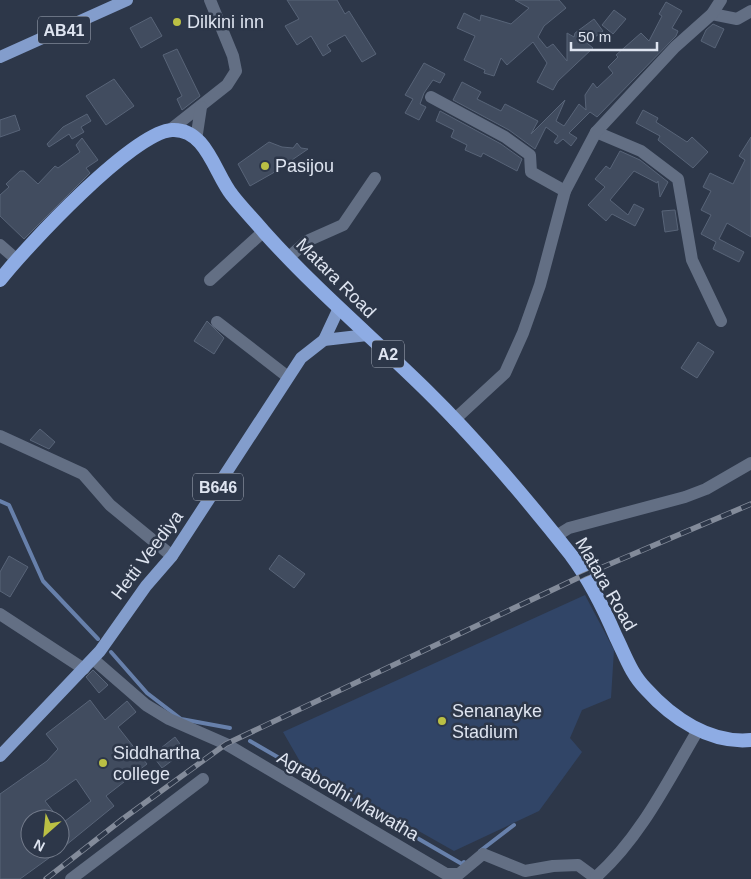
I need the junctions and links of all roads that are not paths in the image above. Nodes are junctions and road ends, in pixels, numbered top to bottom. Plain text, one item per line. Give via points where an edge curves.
1 (127, 0) edge
2 (210, 0) edge
3 (721, 0) edge
4 (751, 11) edge
5 (712, 14) junction
6 (0, 57) edge
7 (431, 97) dead end
8 (201, 108) junction
9 (170, 130) junction
10 (596, 132) junction
11 (196, 140) junction
12 (375, 178) dead end
13 (565, 191) junction
14 (264, 231) junction
15 (0, 245) edge
16 (288, 258) junction
17 (16, 259) junction
18 (0, 280) edge
19 (210, 280) dead end
20 (338, 310) junction
21 (721, 321) dead end
22 (217, 322) dead end
23 (367, 335) junction
24 (324, 340) junction
25 (288, 377) junction
26 (454, 420) junction
27 (0, 436) edge
28 (751, 463) edge
29 (556, 536) junction
30 (172, 556) junction
31 (0, 614) edge
32 (96, 655) junction
33 (84, 669) junction
34 (698, 730) junction
35 (751, 740) edge
36 (0, 756) edge
37 (203, 779) dead end
38 (596, 878) edge
39 (71, 879) edge

1 - 6 main road, AB41
2 - 8 street via 236,71 228,86
3 - 5 street
4 - 5 street via 737,19
5 - 10 street via 675,47
7 - 13 street via 505,137 530,155 531,172
8 - 9 street
8 - 11 street
9 - 11 highway, Matara Road / A2 via 189,133
9 - 17 highway via 148,139 114,163
10 - 13 street
10 - 21 street via 641,151 678,179 692,260
11 - 14 highway, Matara Road / A2 via 212,158 231,194
12 - 16 street via 343,225 307,242
13 - 26 street via 540,285 524,333 505,373
14 - 16 highway, Matara Road / A2
14 - 19 street
15 - 17 street
16 - 20 highway, Matara Road / A2
17 - 18 highway
20 - 23 highway, Matara Road / A2
20 - 24 main road, Hetti Veediya / B646
22 - 25 street
23 - 24 main road
23 - 26 highway, Matara Road / A2
24 - 25 main road, Hetti Veediya / B646 via 308,352
25 - 30 main road, Hetti Veediya / B646
26 - 29 highway, Matara Road / A2
27 - 30 street via 82,474 110,505
28 - 29 street via 706,489 685,497 568,528
29 - 34 highway, Matara Road / A2 via 584,575 635,676 662,705
30 - 32 main road, Hetti Veediya / B646
31 - 33 street
32 - 33 main road, Hetti Veediya / B646
32 - 38 street, Agrabodhi Mawatha via 146,705 169,719 226,744 446,874 459,874 483,854 525,871 578,866
33 - 36 main road, Hetti Veediya / B646
34 - 35 highway, Matara Road / A2 via 729,740
34 - 38 street via 646,818 617,858
37 - 39 street

